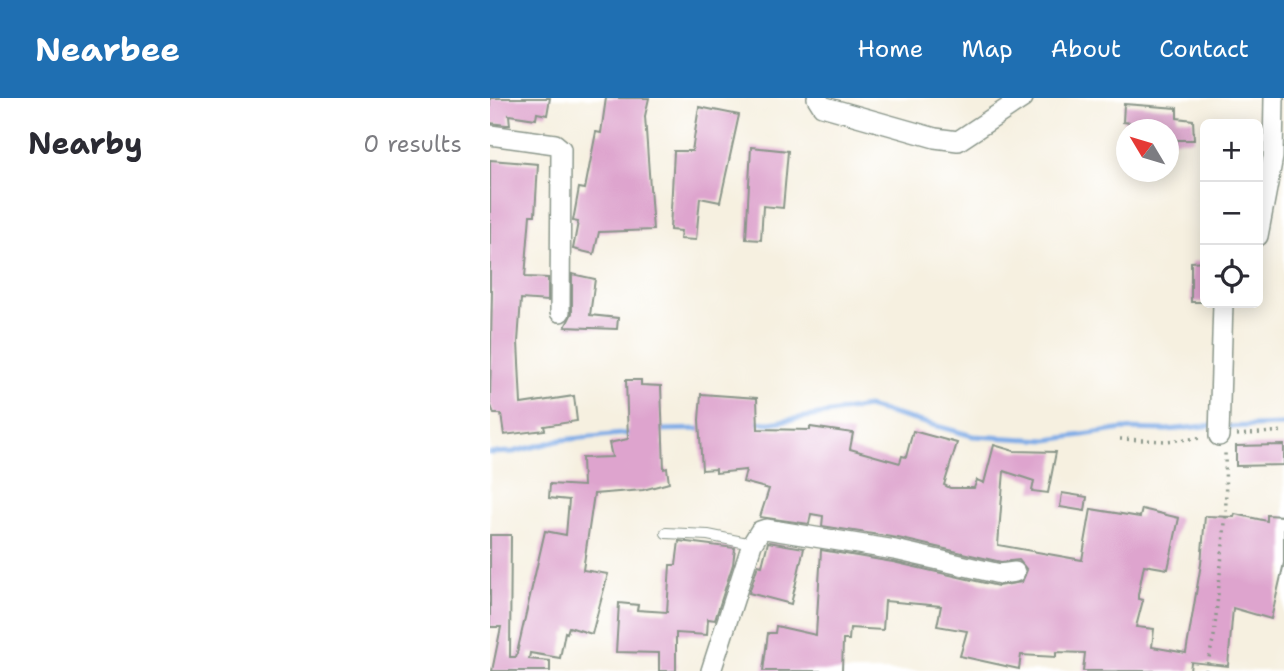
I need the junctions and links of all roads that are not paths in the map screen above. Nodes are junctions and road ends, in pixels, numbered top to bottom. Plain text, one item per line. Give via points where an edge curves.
1 (817, 98) edge
2 (1023, 98) edge
3 (1274, 98) edge
4 (490, 135) edge
5 (1263, 210) edge
6 (1223, 308) edge
7 (560, 312) dead end
8 (1222, 441) road end
9 (666, 533) dead end
10 (752, 544) junction
11 (1015, 572) dead end
12 (711, 671) edge

1 - 2 street via 822,106 958,141
3 - 5 street via 1273,157
4 - 7 street via 555,144 561,149
6 - 8 street
9 - 10 lane
10 - 11 street via 760,531 773,528 1000,573
10 - 12 street

